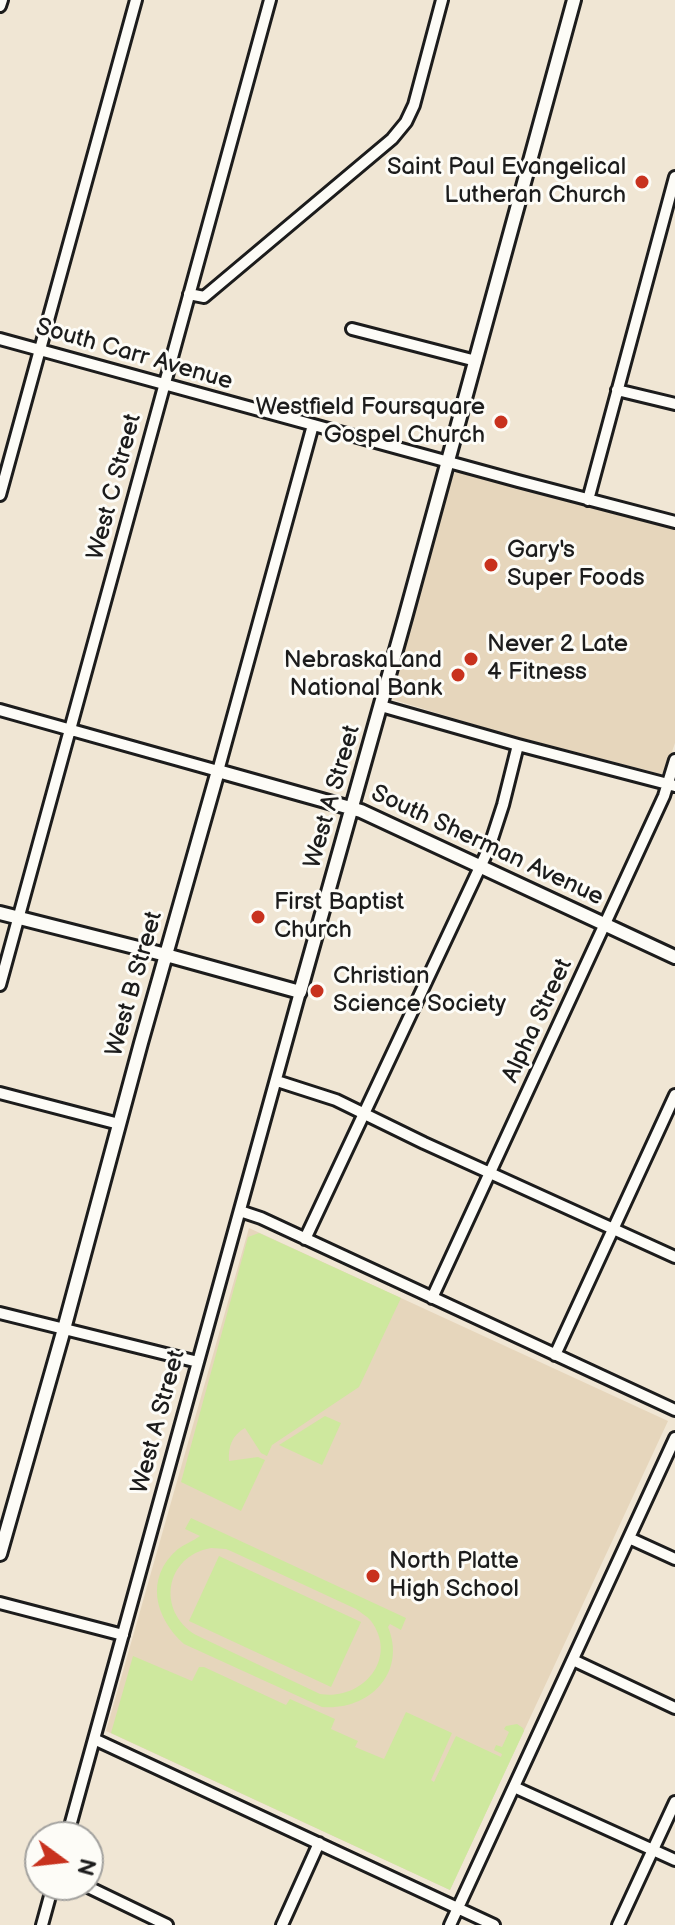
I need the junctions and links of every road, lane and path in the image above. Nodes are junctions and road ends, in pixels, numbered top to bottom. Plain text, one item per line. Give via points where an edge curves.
1 (136, 0) edge
2 (270, 0) edge
3 (442, 0) edge
4 (574, 0) edge
5 (675, 177) edge
6 (189, 294) junction
7 (352, 329) dead end
8 (0, 339) edge
9 (40, 350) junction
10 (476, 361) junction
11 (164, 385) junction
12 (617, 390) junction
13 (675, 404) edge
14 (313, 425) junction
15 (448, 462) junction
16 (0, 495) edge
17 (588, 500) junction
18 (675, 522) edge
19 (381, 706) junction
20 (0, 710) edge
21 (69, 730) junction
22 (518, 745) junction
23 (675, 760) edge
24 (218, 771) junction
25 (671, 785) edge
26 (353, 808) junction
27 (480, 866) junction
28 (0, 913) edge
29 (18, 918) junction
30 (605, 925) junction
31 (166, 955) junction
32 (675, 957) edge
33 (0, 985) edge
34 (300, 992) junction
35 (277, 1081) junction
36 (0, 1093) edge
37 (675, 1095) edge
38 (364, 1114) junction
39 (119, 1124) junction
40 (490, 1173) junction
41 (240, 1211) junction
42 (613, 1229) junction
43 (305, 1239) junction
44 (675, 1257) edge
45 (432, 1298) junction
46 (0, 1313) edge
47 (64, 1329) junction
48 (555, 1355) junction
49 (198, 1362) junction
50 (675, 1410) edge
51 (675, 1438) edge
52 (629, 1538) junction
53 (0, 1554) edge
54 (675, 1559) edge
55 (0, 1603) edge
56 (123, 1635) junction
57 (573, 1660) junction
58 (675, 1708) edge
59 (94, 1739) junction
60 (514, 1787) junction
61 (675, 1802) edge
62 (71, 1821) edge
63 (319, 1843) junction
64 (653, 1850) junction
65 (675, 1860) edge
66 (104, 1895) edge
67 (49, 1901) edge
68 (458, 1908) junction
69 (42, 1925) edge
70 (167, 1925) edge
71 (282, 1925) edge
72 (450, 1925) edge
73 (494, 1925) edge
74 (618, 1925) edge

1 - 9 street
2 - 6 street, West C Street
3 - 6 street via 414,105 392,139 204,297
4 - 10 street, West A Street
5 - 12 street
6 - 11 street, West C Street
7 - 10 street
8 - 9 street, South Carr Avenue
9 - 11 street, South Carr Avenue
9 - 16 street
10 - 15 street, West A Street
11 - 14 street, South Carr Avenue
11 - 21 street, West C Street
12 - 13 street
12 - 17 street
14 - 15 street, South Carr Avenue
14 - 24 street, West B Street
15 - 17 street, South Carr Avenue
15 - 19 street, West A Street
17 - 18 street, South Carr Avenue
19 - 22 street
19 - 26 street, West A Street
20 - 21 street, South Sherman Avenue
21 - 24 street, South Sherman Avenue
21 - 29 street, West C Street
22 - 25 street
22 - 27 street
23 - 25 street, Alpha Street
24 - 26 street, South Sherman Avenue
24 - 31 street, West B Street
25 - 30 street, Alpha Street
26 - 27 street, South Sherman Avenue
26 - 34 street, West A Street
27 - 30 street, South Sherman Avenue
27 - 38 street
28 - 29 street
29 - 31 street
29 - 33 street, West C Street
30 - 32 street, South Sherman Avenue
30 - 40 street, Alpha Street
31 - 34 street
31 - 39 street, West B Street
34 - 35 street, West A Street
35 - 38 street
35 - 41 street, West A Street
36 - 39 street
37 - 42 street
38 - 40 street
38 - 43 street
39 - 47 street, West B Street
40 - 42 street
40 - 45 street, Alpha Street
41 - 43 street
41 - 49 street, West A Street
42 - 44 street
42 - 48 street
43 - 45 street
45 - 48 street
46 - 47 street
47 - 49 street
47 - 53 street, West B Street
48 - 50 street
49 - 56 street, West A Street
51 - 52 street
52 - 54 street
52 - 57 street
55 - 56 street
56 - 59 street, West A Street
57 - 58 street
57 - 60 street
59 - 62 street, West A Street
59 - 63 street
60 - 64 street
60 - 68 street
61 - 64 street
63 - 68 street
63 - 71 street
64 - 65 street
64 - 74 street
66 - 70 street
67 - 69 street
68 - 72 street
68 - 73 street

